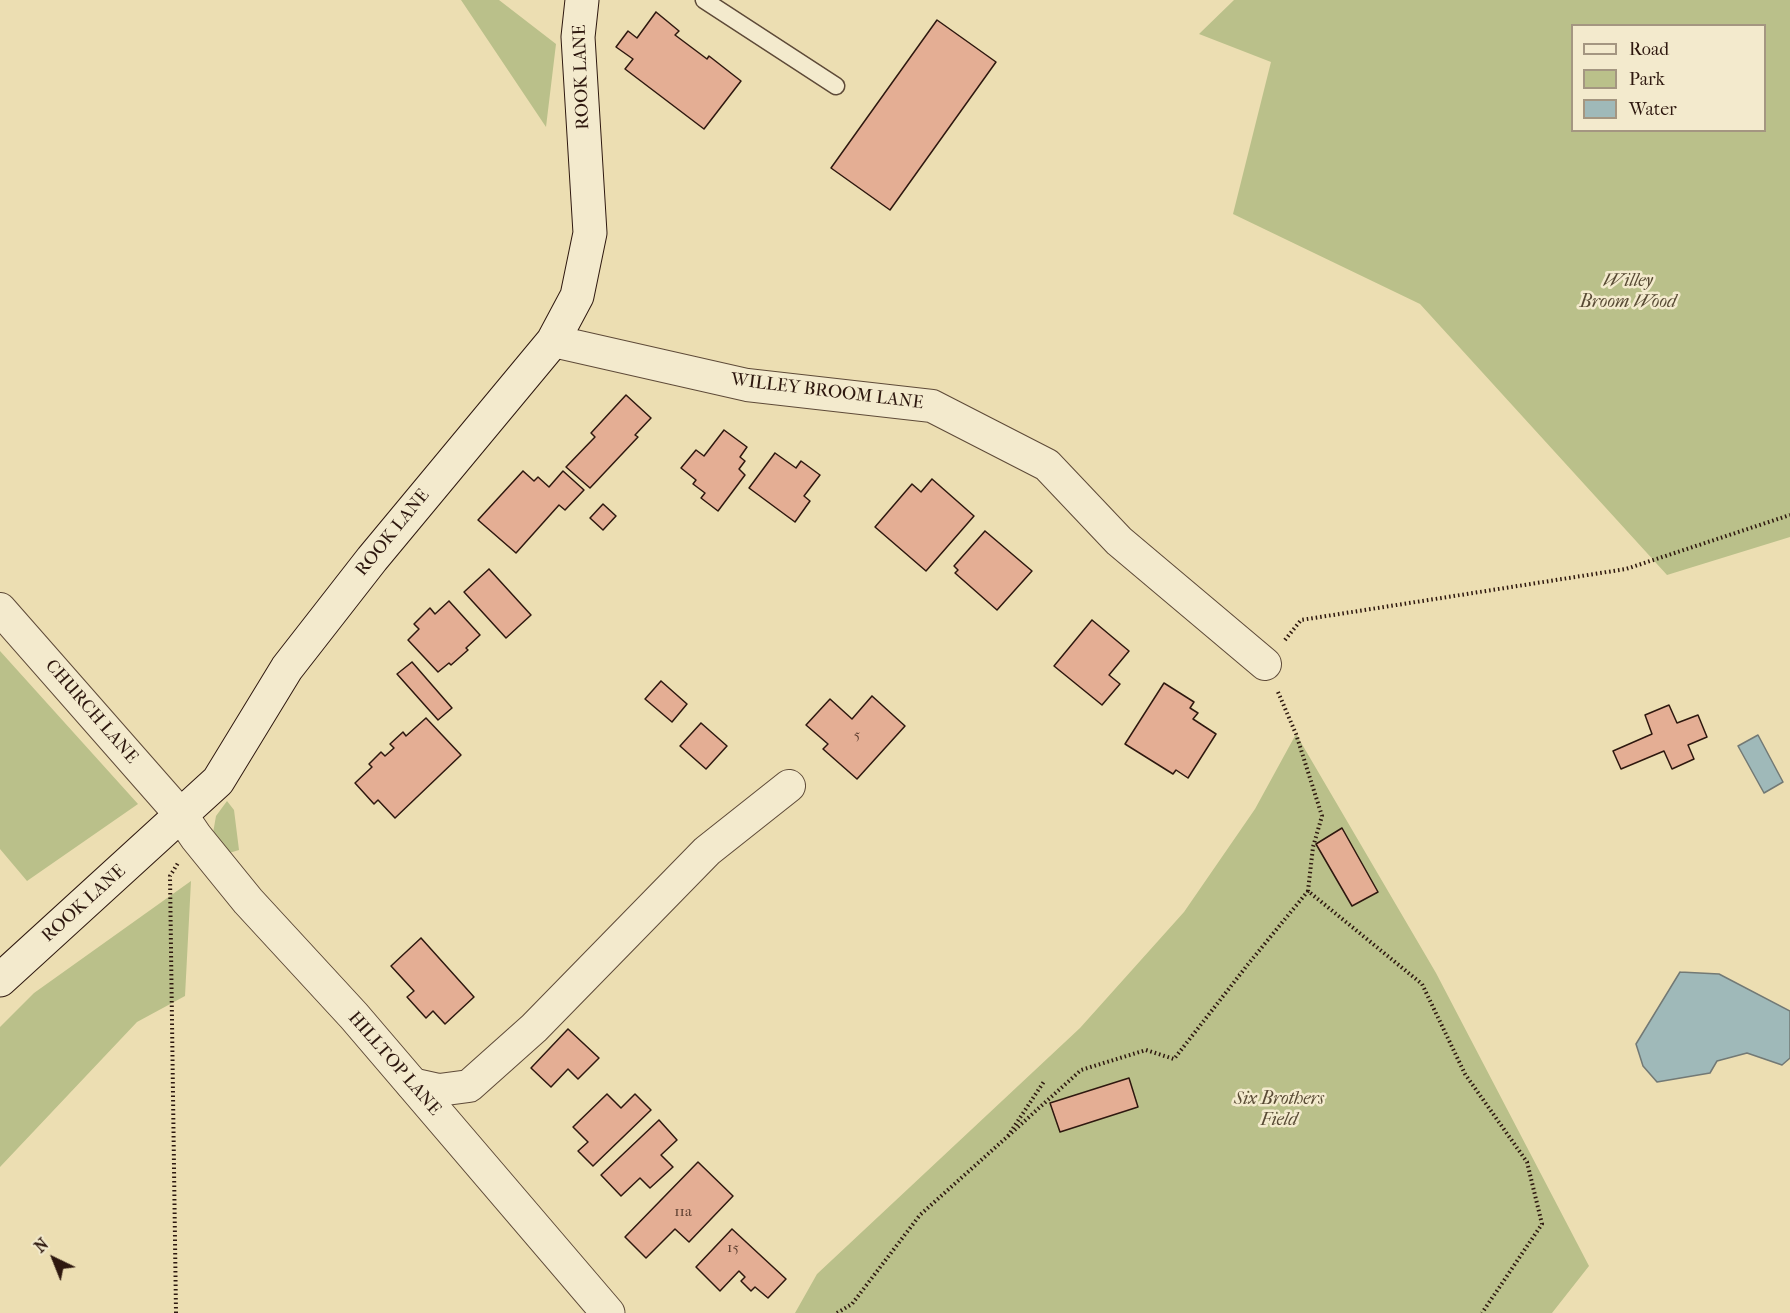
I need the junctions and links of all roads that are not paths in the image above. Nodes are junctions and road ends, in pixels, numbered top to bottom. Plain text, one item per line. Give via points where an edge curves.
1 (582, 0) edge
2 (704, 0) edge
3 (836, 86) dead end
4 (554, 341) junction
5 (0, 609) edge
6 (1265, 664) road end
7 (789, 786) dead end
8 (189, 826) junction
9 (0, 980) edge
10 (412, 1084) junction
11 (608, 1313) edge

1 - 4 main road, ROOK LANE via 578,37 590,233 577,296
2 - 3 lane
4 - 6 street, WILLEY BROOM LANE via 747,385 932,406 1047,465 1119,542
4 - 8 main road, ROOK LANE via 286,668
5 - 8 street, CHURCH LANE
7 - 10 street via 707,851 534,1028 469,1086 439,1090
8 - 9 main road, ROOK LANE
8 - 10 main road, HILLTOP LANE via 248,901
10 - 11 main road, HILLTOP LANE

